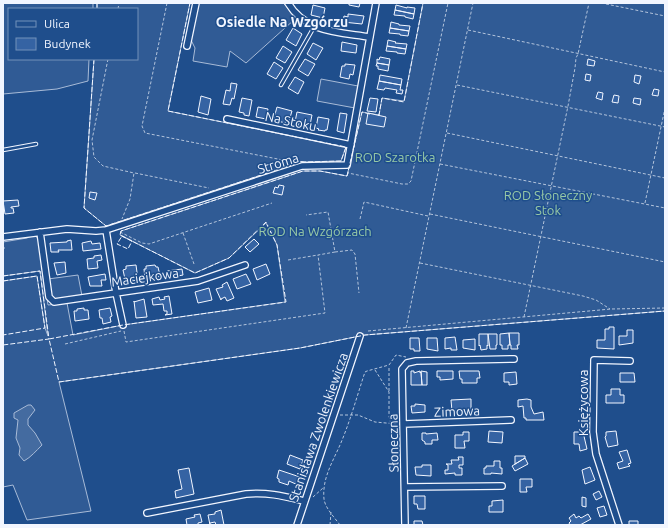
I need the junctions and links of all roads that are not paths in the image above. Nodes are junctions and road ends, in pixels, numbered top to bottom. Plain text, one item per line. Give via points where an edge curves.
1 (196, 3) edge
2 (288, 3) edge
3 (376, 3) edge
4 (314, 27) junction
5 (370, 37) junction
6 (187, 46) dead end
7 (281, 85) dead end
8 (227, 119) dead end
9 (36, 144) dead end
10 (351, 145) junction
11 (3, 150) edge
12 (106, 230) junction
13 (40, 232) junction
14 (3, 237) edge
15 (245, 265) dead end
16 (116, 293) junction
17 (123, 325) dead end
18 (360, 336) dead end
19 (514, 358) dead end
20 (630, 361) dead end
21 (511, 420) dead end
22 (404, 424) junction
23 (405, 486) junction
24 (502, 486) dead end
25 (304, 501) junction
26 (147, 513) dead end
27 (297, 525) edge
28 (405, 525) edge
29 (619, 525) edge

1 - 6 street
2 - 4 street via 292,11
3 - 5 street
4 - 5 street
4 - 7 lane
5 - 10 street
8 - 10 street, Na Stoku
9 - 11 lane
10 - 12 street, Stroma via 347,166 302,166
12 - 13 street, Stroma via 67,229
12 - 16 street
13 - 14 street, Stroma
13 - 16 street, Maciejkowa via 49,297 52,301
15 - 16 street, Maciejkowa via 198,281
16 - 17 street
18 - 25 street, Stanisława Zwolenkiewicza
19 - 22 street, Słoneczna via 409,362 402,369
20 - 29 street, Księżycowa via 594,360 593,432 596,454
21 - 22 street, Zimowa
22 - 23 street, Słoneczna
23 - 24 street
23 - 28 street, Słoneczna
25 - 26 street via 273,494 246,494
25 - 27 street, Stanisława Zwolenkiewicza

